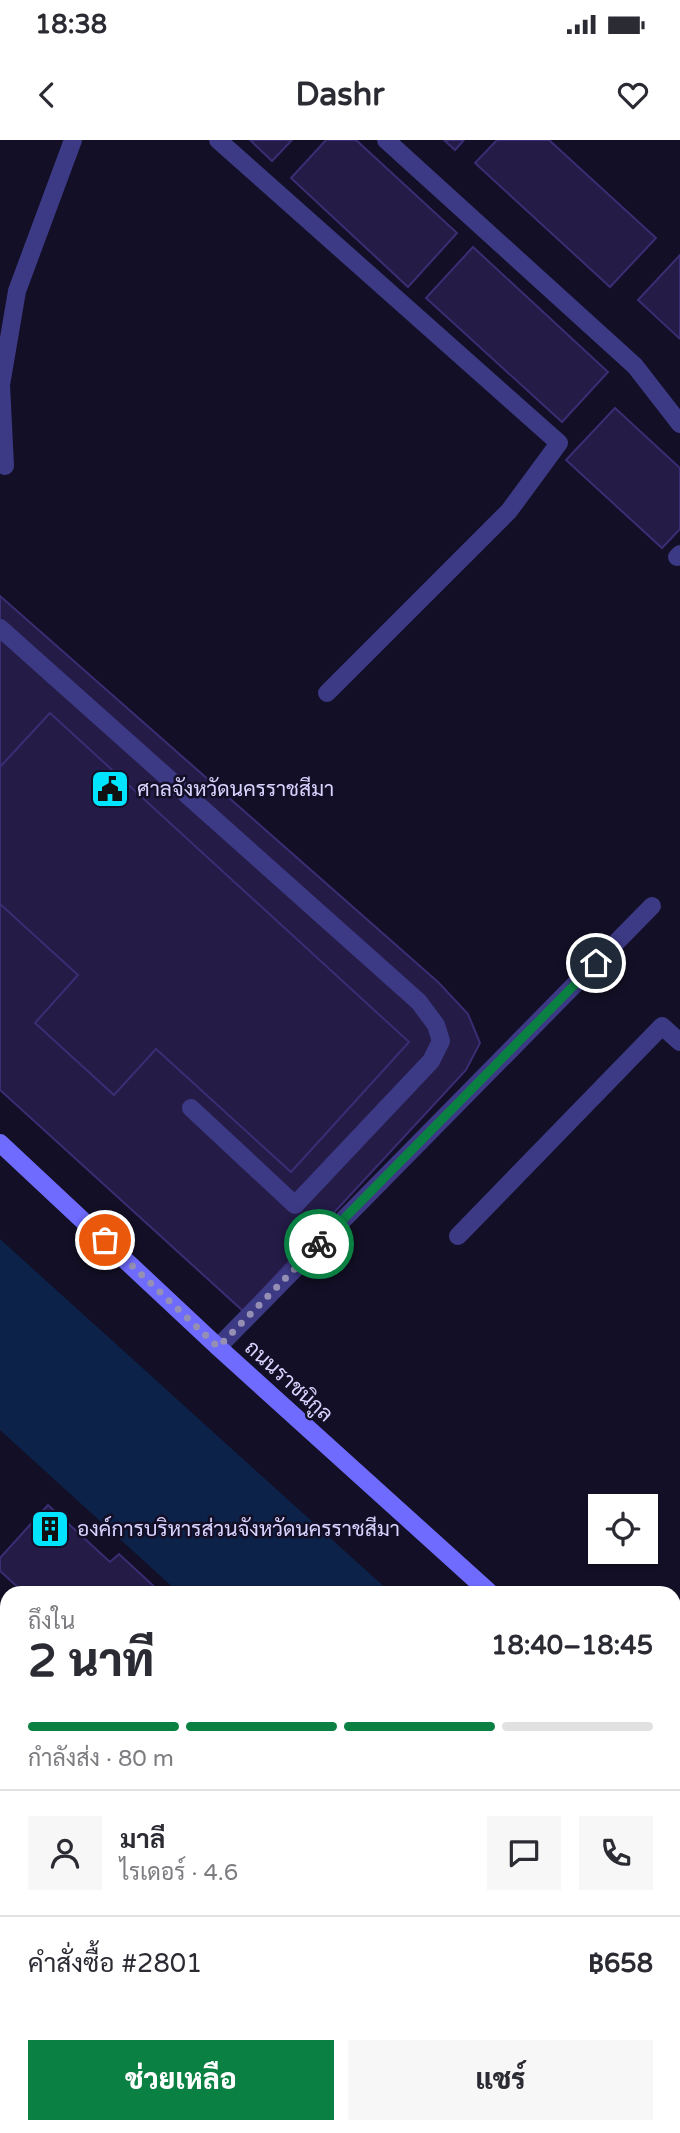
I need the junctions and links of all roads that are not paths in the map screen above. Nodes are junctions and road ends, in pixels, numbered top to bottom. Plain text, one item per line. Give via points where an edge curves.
1 (73, 140) edge
2 (218, 140) edge
3 (386, 140) edge
4 (680, 424) edge
5 (5, 466) dead end
6 (0, 628) edge
7 (327, 693) dead end
8 (652, 906) dead end
9 (680, 1042) edge
10 (191, 1108) dead end
11 (0, 1143) edge
12 (458, 1236) dead end
13 (218, 1347) junction
14 (482, 1586) edge

1 - 5 street via 17,291 1,385
2 - 7 street via 559,443 509,510
3 - 4 street via 635,366
6 - 10 street via 419,1002 436,1025 441,1041 431,1061 295,1205
8 - 13 street
9 - 12 street via 662,1026
11 - 13 main road, ถนนราชนิกูล
13 - 14 main road, ถนนราชนิกูล

